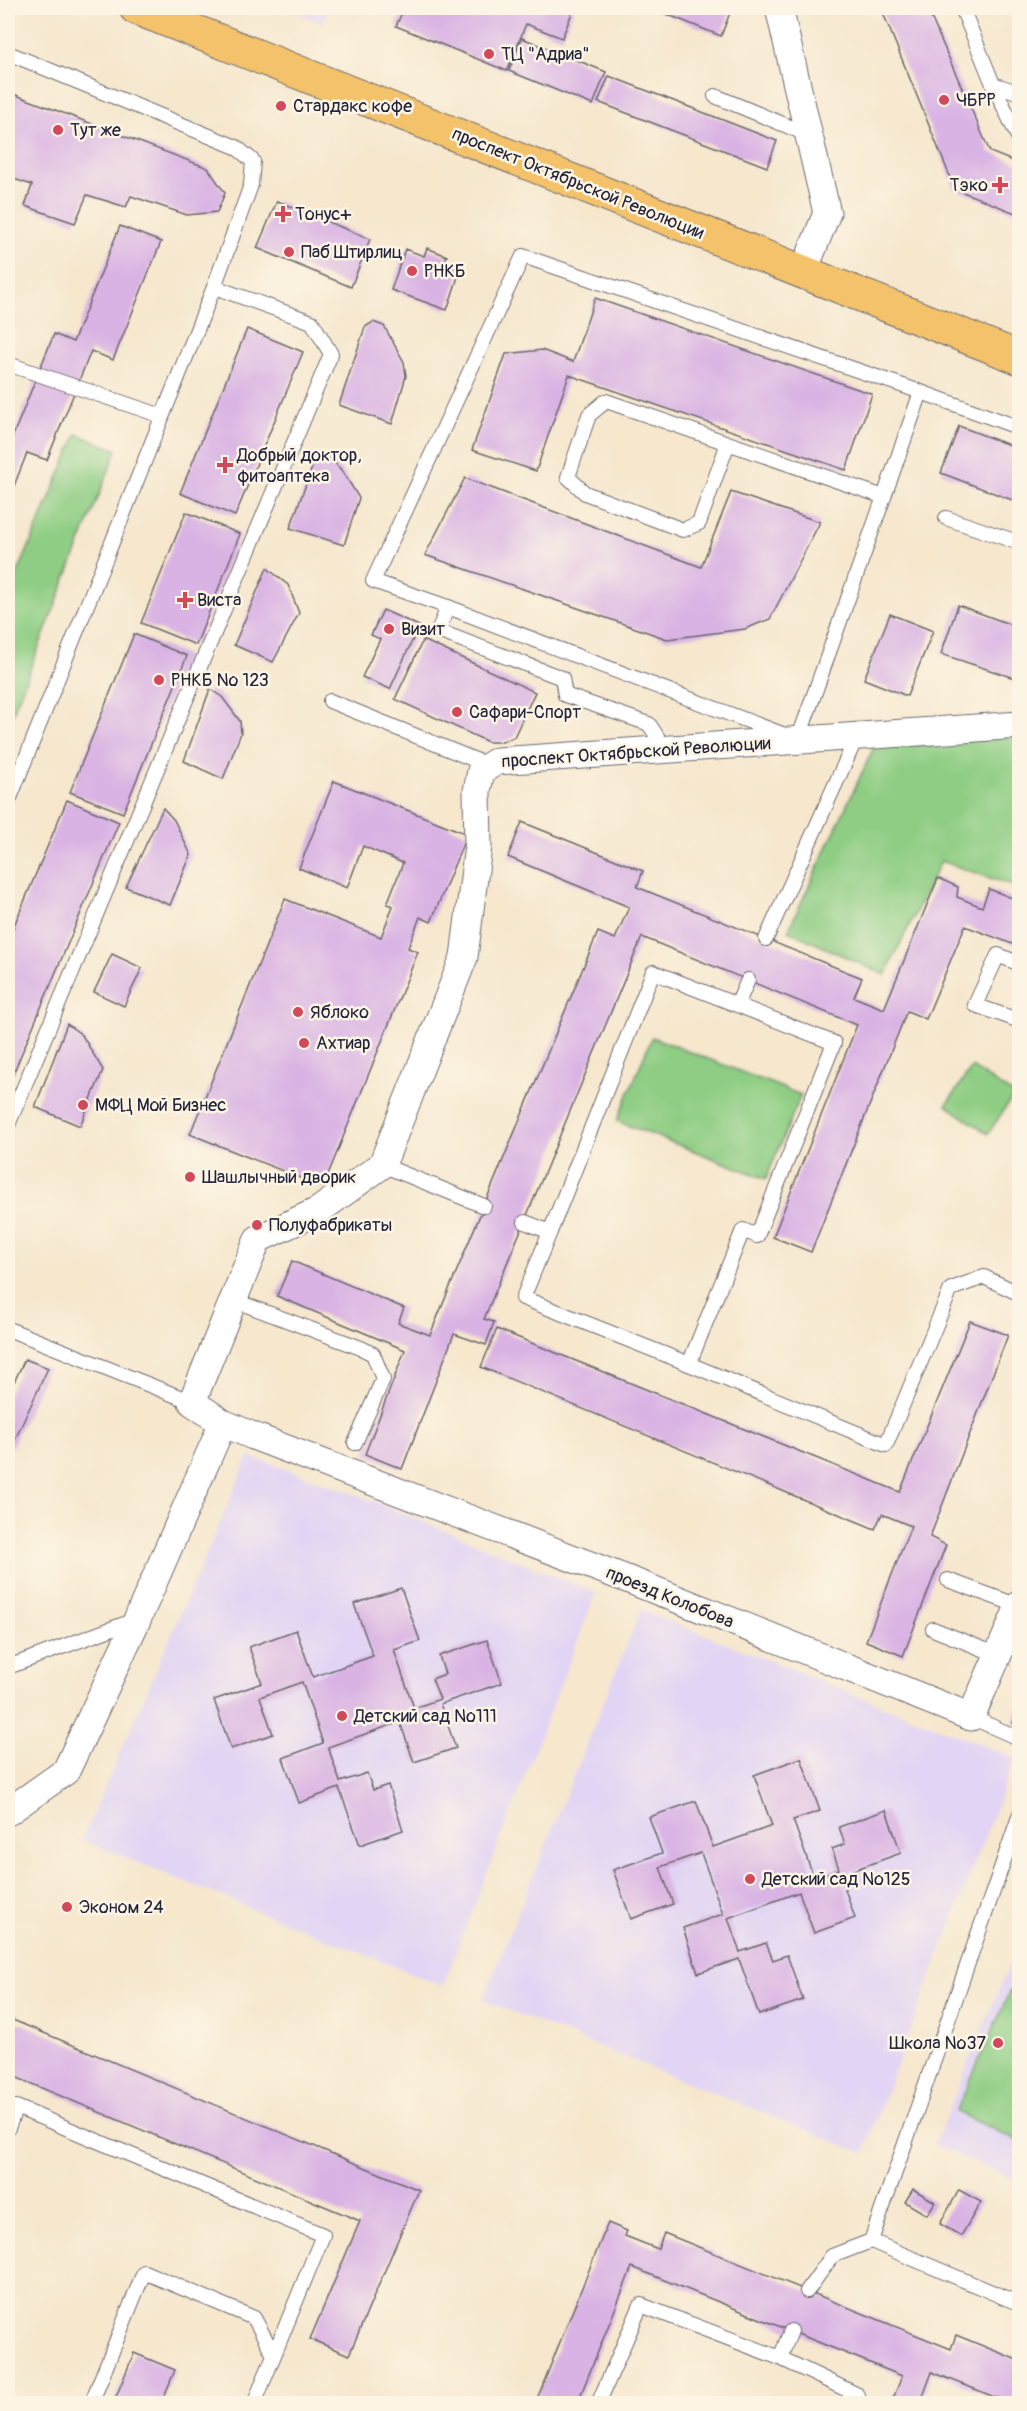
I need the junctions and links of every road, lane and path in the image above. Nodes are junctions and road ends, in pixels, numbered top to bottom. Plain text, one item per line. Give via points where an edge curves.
1 (136, 8) edge
2 (779, 8) edge
3 (962, 8) edge
4 (8, 53) edge
5 (993, 84) junction
6 (1020, 93) edge
7 (715, 96) dead end
8 (808, 135) junction
9 (1020, 141) edge
10 (803, 273) junction
11 (214, 286) junction
12 (1020, 358) edge
13 (8, 364) edge
14 (921, 392) junction
15 (162, 416) junction
16 (1020, 428) edge
17 (728, 443) junction
18 (884, 497) junction
19 (946, 518) dead end
20 (1020, 543) edge
21 (447, 607) junction
22 (330, 701) dead end
23 (1020, 725) edge
24 (857, 736) junction
25 (798, 740) junction
26 (664, 749) junction
27 (490, 765) junction
28 (13, 773) edge
29 (8, 802) edge
30 (766, 939) dead end
31 (1020, 964) edge
32 (748, 980) dead end
33 (737, 1005) junction
34 (1020, 1021) edge
35 (8, 1125) edge
36 (382, 1165) junction
37 (484, 1206) dead end
38 (525, 1222) dead end
39 (550, 1232) junction
40 (1020, 1294) edge
41 (233, 1300) junction
42 (8, 1329) edge
43 (689, 1364) junction
44 (192, 1402) junction
45 (223, 1422) junction
46 (355, 1443) dead end
47 (948, 1580) dead end
48 (1019, 1605) edge
49 (137, 1620) junction
50 (933, 1629) dead end
51 (998, 1655) junction
52 (8, 1667) edge
53 (971, 1718) junction
54 (1020, 1739) edge
55 (8, 1812) edge
56 (1020, 1814) edge
57 (8, 2128) edge
58 (871, 2241) junction
59 (807, 2291) dead end
60 (1020, 2304) edge
61 (791, 2331) dead end
62 (274, 2355) junction
63 (780, 2358) junction
64 (91, 2403) edge
65 (254, 2403) edge
66 (598, 2403) edge
67 (855, 2403) edge

1 - 10 main road, проспект Октябрьской Революции
2 - 8 street
3 - 5 lane
4 - 11 lane via 236,147 253,161 251,185
5 - 6 lane
5 - 9 lane
7 - 8 lane
8 - 10 street via 826,213
10 - 12 main road, проспект Октябрьской Революции
11 - 15 lane
11 - 35 lane via 312,322 331,354
13 - 15 lane
14 - 16 lane
14 - 18 lane
14 - 21 lane via 523,256 373,581
15 - 28 lane
17 - 17 lane via 606,401 589,415 568,477 585,493 683,530 699,523
17 - 18 lane
18 - 25 lane
19 - 20 lane
21 - 25 lane
21 - 26 lane via 438,631 561,678 565,695 649,724
22 - 27 lane
23 - 24 street, проспект Октябрьской Революции
24 - 25 street, проспект Октябрьской Революции
24 - 30 lane
25 - 26 street, проспект Октябрьской Революции
26 - 27 street, проспект Октябрьской Революции via 497,760
27 - 36 street, проспект Октябрьской Революции via 481,771 477,791 478,846 464,957
28 - 29 lane
31 - 34 lane via 998,956 975,1005
32 - 33 lane
33 - 39 lane via 653,972
33 - 43 lane via 834,1043 757,1236 742,1230
36 - 37 lane
36 - 41 street via 318,1211 258,1239
38 - 39 lane
39 - 43 lane via 523,1298
40 - 43 lane via 984,1277 951,1289 886,1445
41 - 44 street
41 - 46 lane via 373,1354 382,1379
42 - 44 lane
44 - 45 street, проезд Колобова
45 - 49 street
45 - 53 street, проезд Колобова
47 - 48 lane
48 - 51 street
49 - 52 lane
49 - 55 street via 66,1771
50 - 51 lane
51 - 53 street
53 - 54 lane
56 - 58 lane
57 - 62 lane via 16,2107 323,2235
58 - 59 lane via 832,2256
58 - 60 lane
61 - 63 lane
62 - 64 lane via 254,2318 144,2272
62 - 65 lane
63 - 66 lane via 641,2305
63 - 67 lane via 858,2395

